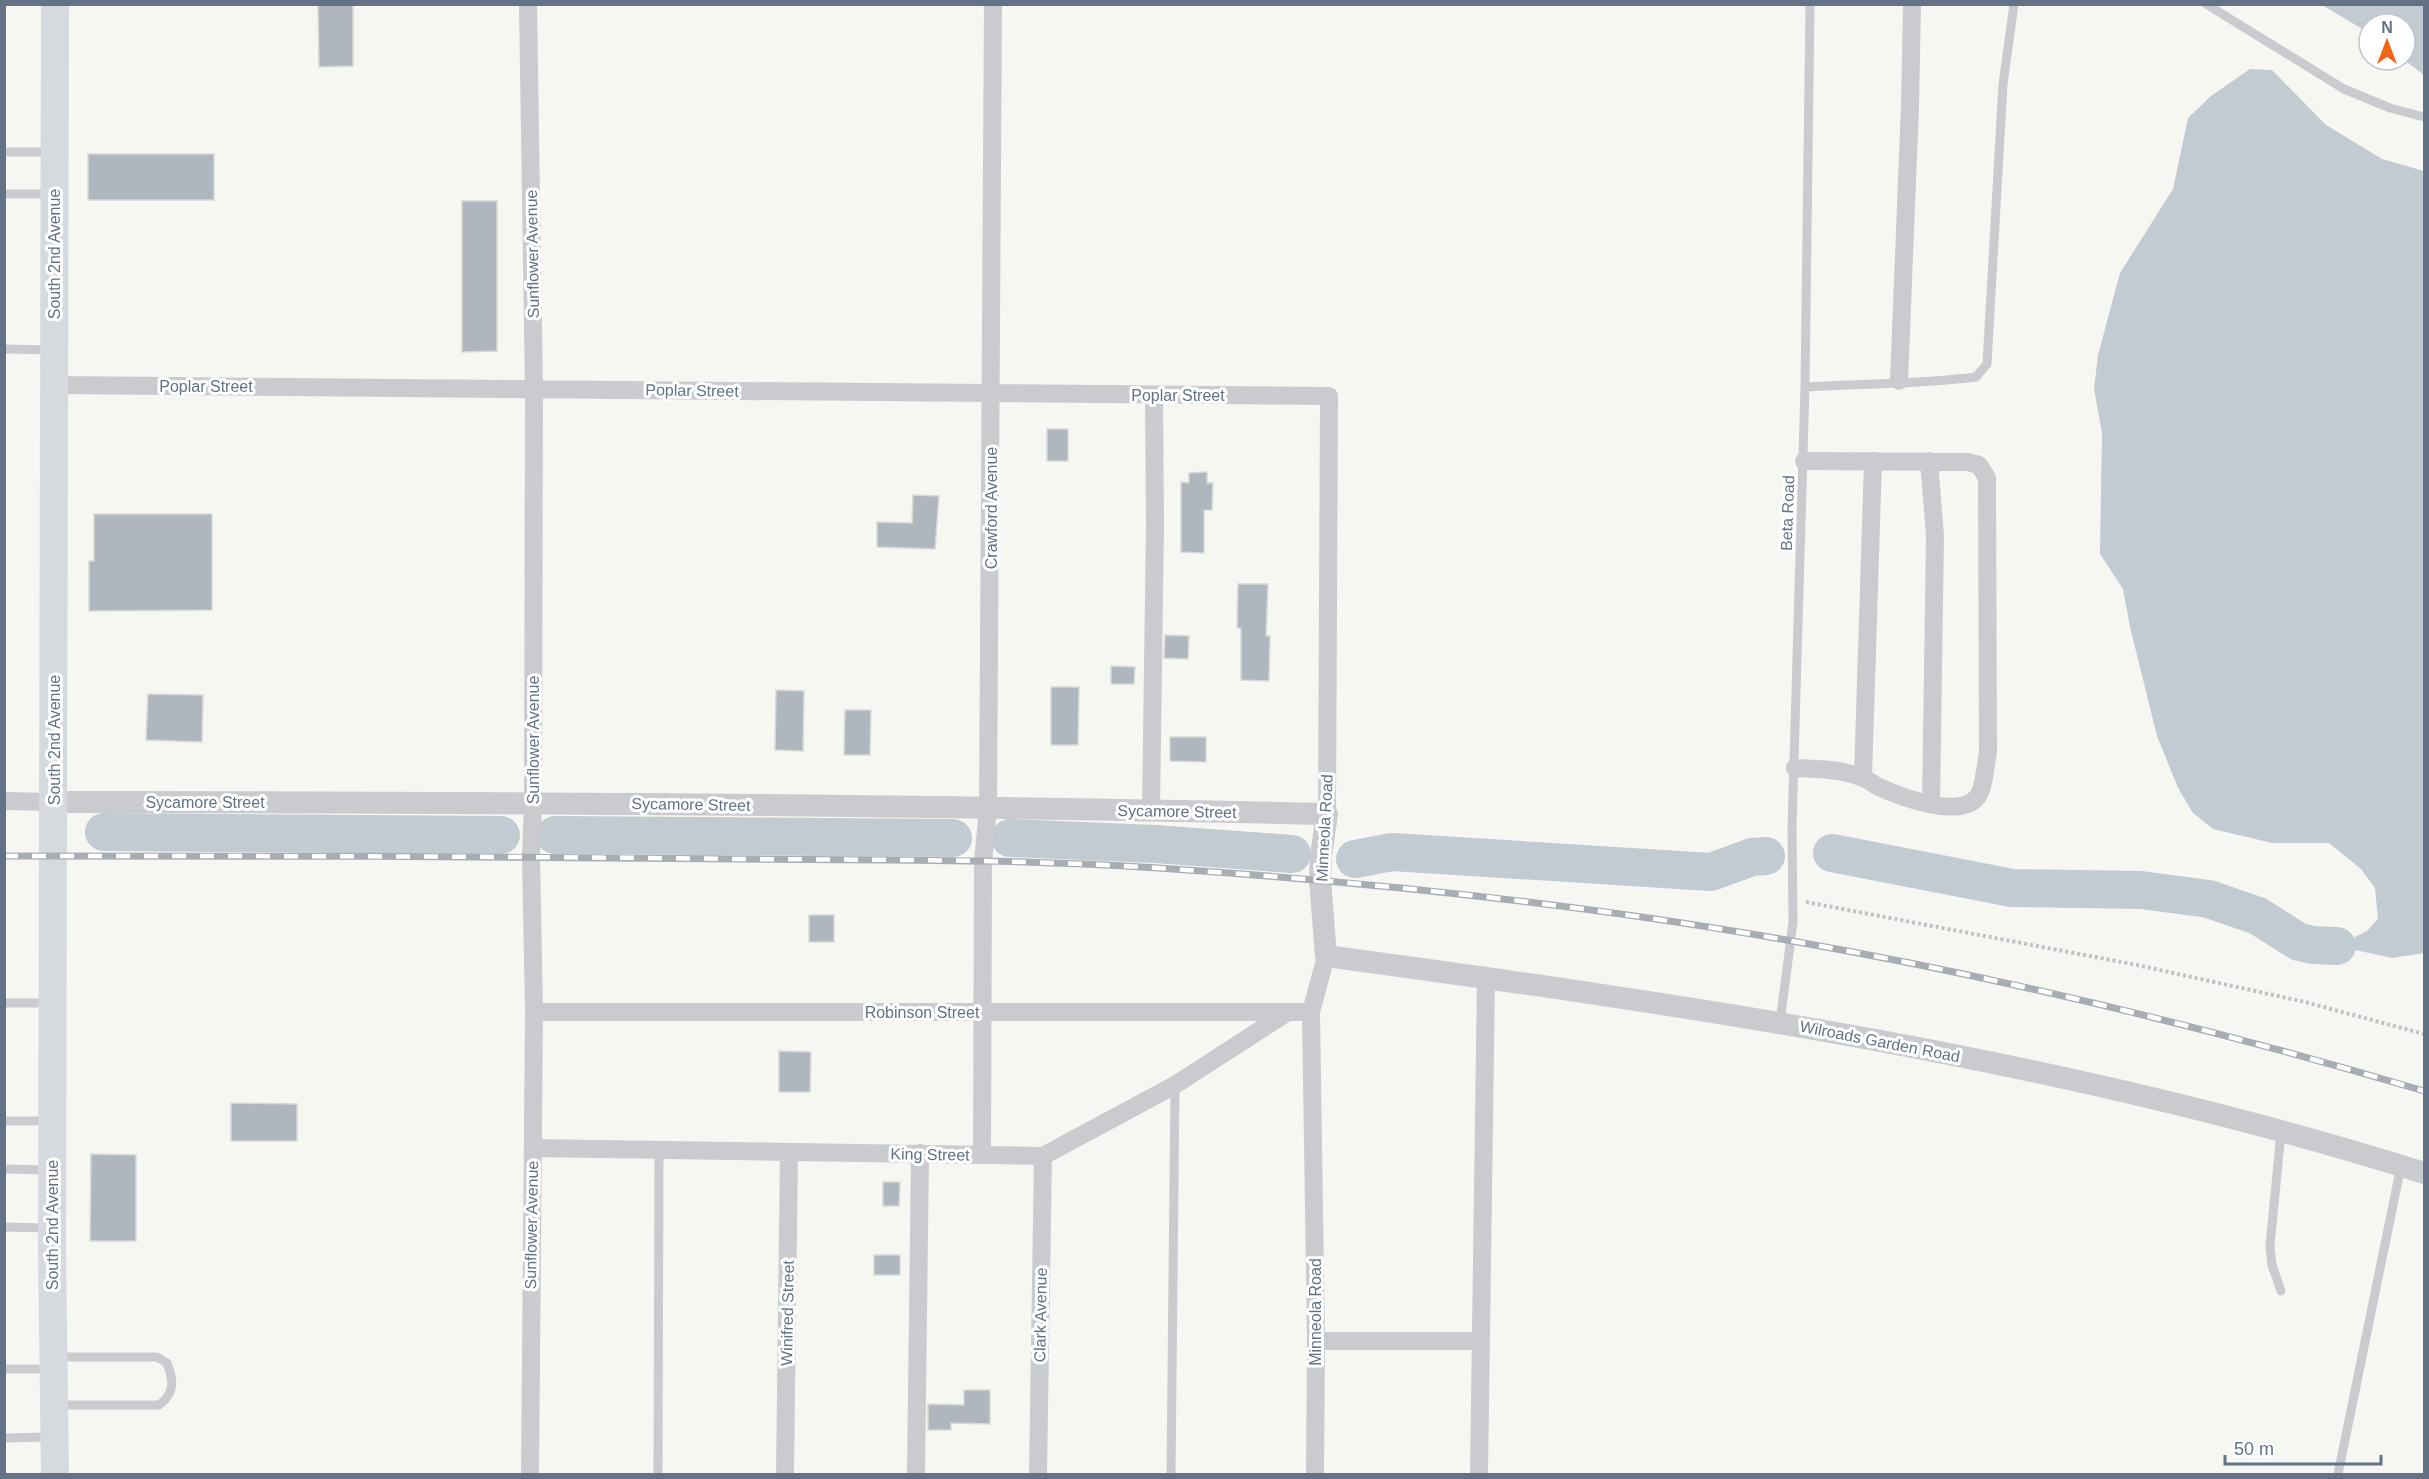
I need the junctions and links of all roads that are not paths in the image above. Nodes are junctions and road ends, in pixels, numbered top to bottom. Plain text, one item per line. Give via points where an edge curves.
1 (55, 4) edge
2 (528, 4) edge
3 (993, 4) edge
4 (1810, 4) edge
5 (1912, 4) edge
6 (2014, 4) edge
7 (2206, 4) edge
8 (2424, 117) edge
9 (4, 152) edge
10 (55, 152) junction
11 (4, 194) edge
12 (54, 194) junction
13 (4, 349) edge
14 (54, 350) junction
15 (1899, 381) junction
16 (54, 385) junction
17 (1805, 387) junction
18 (534, 389) junction
19 (992, 393) junction
20 (1154, 395) junction
21 (1329, 396) joint
22 (1804, 461) junction
23 (1873, 461) junction
24 (1929, 461) junction
25 (1796, 768) junction
26 (1863, 777) junction
27 (4, 801) edge
28 (54, 802) junction
29 (533, 802) junction
30 (1930, 804) junction
31 (988, 807) junction
32 (1150, 810) junction
33 (1327, 814) junction
34 (1326, 956) junction
35 (1486, 978) junction
36 (52, 1003) junction
37 (4, 1004) edge
38 (534, 1012) junction
39 (981, 1012) junction
40 (1288, 1012) junction
41 (1311, 1012) junction
42 (1780, 1022) junction
43 (1175, 1085) junction
44 (4, 1121) edge
45 (52, 1121) junction
46 (2281, 1132) junction
47 (533, 1148) junction
48 (659, 1150) junction
49 (789, 1152) junction
50 (920, 1154) junction
51 (982, 1154) junction
52 (1043, 1155) junction
53 (2401, 1166) junction
54 (4, 1169) edge
55 (52, 1170) junction
56 (2424, 1173) edge
57 (4, 1227) edge
58 (52, 1228) junction
59 (2281, 1292) dead end
60 (1316, 1341) junction
61 (1481, 1341) junction
62 (53, 1363) junction
63 (4, 1370) edge
64 (54, 1405) junction
65 (4, 1437) edge
66 (55, 1437) junction
67 (55, 1474) edge
68 (530, 1474) edge
69 (658, 1474) edge
70 (785, 1474) edge
71 (916, 1474) edge
72 (1038, 1474) edge
73 (1171, 1474) edge
74 (1314, 1474) edge
75 (1479, 1474) edge
76 (2338, 1474) edge

1 - 10 main road, South 2nd Avenue
2 - 18 street, Sunflower Avenue
3 - 19 street, Crawford Avenue
4 - 17 lane, Beta Road
5 - 15 street
6 - 15 lane via 2003,84 1987,364 1976,377
7 - 8 lane via 2344,89
9 - 10 lane
10 - 12 main road, South 2nd Avenue
11 - 12 lane
12 - 14 main road, South 2nd Avenue
13 - 14 lane
14 - 16 main road, South 2nd Avenue
15 - 17 lane
16 - 18 street, Poplar Street
16 - 28 main road, South 2nd Avenue
17 - 22 lane, Beta Road
18 - 19 street, Poplar Street
18 - 29 street, Sunflower Avenue
19 - 20 street, Poplar Street
19 - 31 street, Crawford Avenue
20 - 21 street, Poplar Street
20 - 32 street
21 - 33 street, Minneola Road
22 - 23 street
22 - 25 lane, Beta Road
23 - 24 street
23 - 26 street
24 - 30 street via 1935,536
24 - 30 street via 1979,465 1987,478 1988,752 1980,795 1969,805
25 - 26 street
25 - 42 lane, Beta Road via 1793,922
26 - 30 street via 1877,786
27 - 28 street
28 - 29 street, Sycamore Street
28 - 36 main road, South 2nd Avenue
29 - 31 street, Sycamore Street
29 - 38 street, Sunflower Avenue
31 - 32 street, Sycamore Street
31 - 39 street, Crawford Avenue via 983,862
32 - 33 street, Sycamore Street
33 - 34 street, Minneola Road via 1320,880
34 - 35 street, Wilroads Garden Road
34 - 41 street, Minneola Road
35 - 42 street, Wilroads Garden Road
35 - 61 street
36 - 37 lane
36 - 45 main road, South 2nd Avenue
38 - 39 street, Robinson Street
38 - 47 street, Sunflower Avenue
39 - 40 street, Robinson Street
39 - 51 street, Crawford Avenue
40 - 41 street, Robinson Street
40 - 43 street, King Street
41 - 60 street, Minneola Road
42 - 46 street, Wilroads Garden Road via 2076,1080
43 - 52 street, King Street
43 - 73 lane
44 - 45 lane
45 - 55 main road, South 2nd Avenue
46 - 53 street, Wilroads Garden Road
46 - 59 lane via 2270,1246
47 - 48 street, King Street
47 - 68 street, Sunflower Avenue
48 - 49 street, King Street
48 - 69 lane
49 - 50 street, King Street
49 - 70 street, Winifred Street
50 - 51 street, King Street
50 - 71 street
51 - 52 street, King Street
52 - 72 street, Clark Avenue
53 - 56 street, Wilroads Garden Road
53 - 76 lane
54 - 55 lane
55 - 58 main road, South 2nd Avenue
57 - 58 lane
58 - 62 main road, South 2nd Avenue
60 - 61 street
60 - 74 street, Minneola Road
61 - 75 street
62 - 63 lane
62 - 64 main road, South 2nd Avenue
62 - 64 lane via 157,1357 167,1363 173,1377 170,1397 159,1405
64 - 66 main road, South 2nd Avenue
65 - 66 lane
66 - 67 main road, South 2nd Avenue

